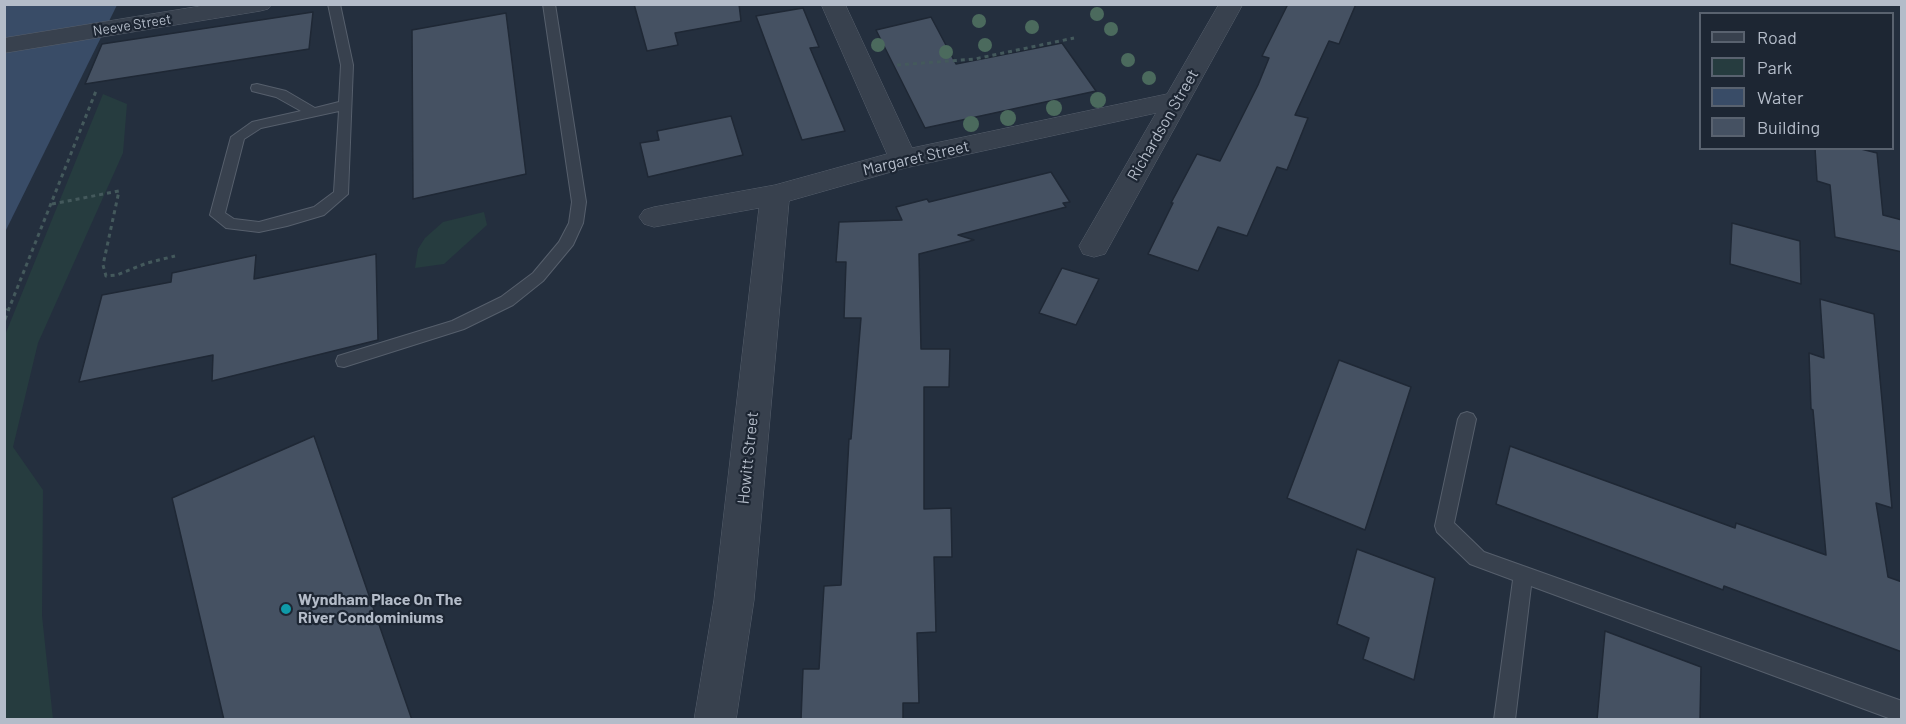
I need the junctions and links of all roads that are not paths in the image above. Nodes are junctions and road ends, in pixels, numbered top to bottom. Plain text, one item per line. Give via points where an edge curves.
1 (260, 4) edge
2 (334, 4) edge
3 (549, 4) edge
4 (833, 4) edge
5 (1231, 4) edge
6 (4, 46) edge
7 (257, 88) dead end
8 (1178, 100) junction
9 (346, 105) junction
10 (312, 112) junction
11 (903, 159) junction
12 (775, 195) junction
13 (654, 217) dead end
14 (1094, 246) dead end
15 (344, 361) dead end
16 (1467, 419) dead end
17 (1523, 574) junction
18 (1902, 712) edge
19 (715, 720) edge
20 (1504, 720) edge

1 - 6 street, Neeve Street
2 - 9 lane via 347,66
3 - 15 lane via 579,202 576,223 565,245 538,277 507,301 459,325
4 - 11 street
5 - 8 street, Richardson Street
7 - 10 lane via 281,94
8 - 11 street, Margaret Street
8 - 14 street, Richardson Street
9 - 10 lane
9 - 10 lane via 341,194 319,211 259,227 231,224 217,214 238,136 257,125
11 - 12 street, Margaret Street
12 - 13 street, Margaret Street
12 - 19 street, Howitt Street via 734,600
16 - 17 lane via 1444,526 1477,558
17 - 18 lane
17 - 20 lane

